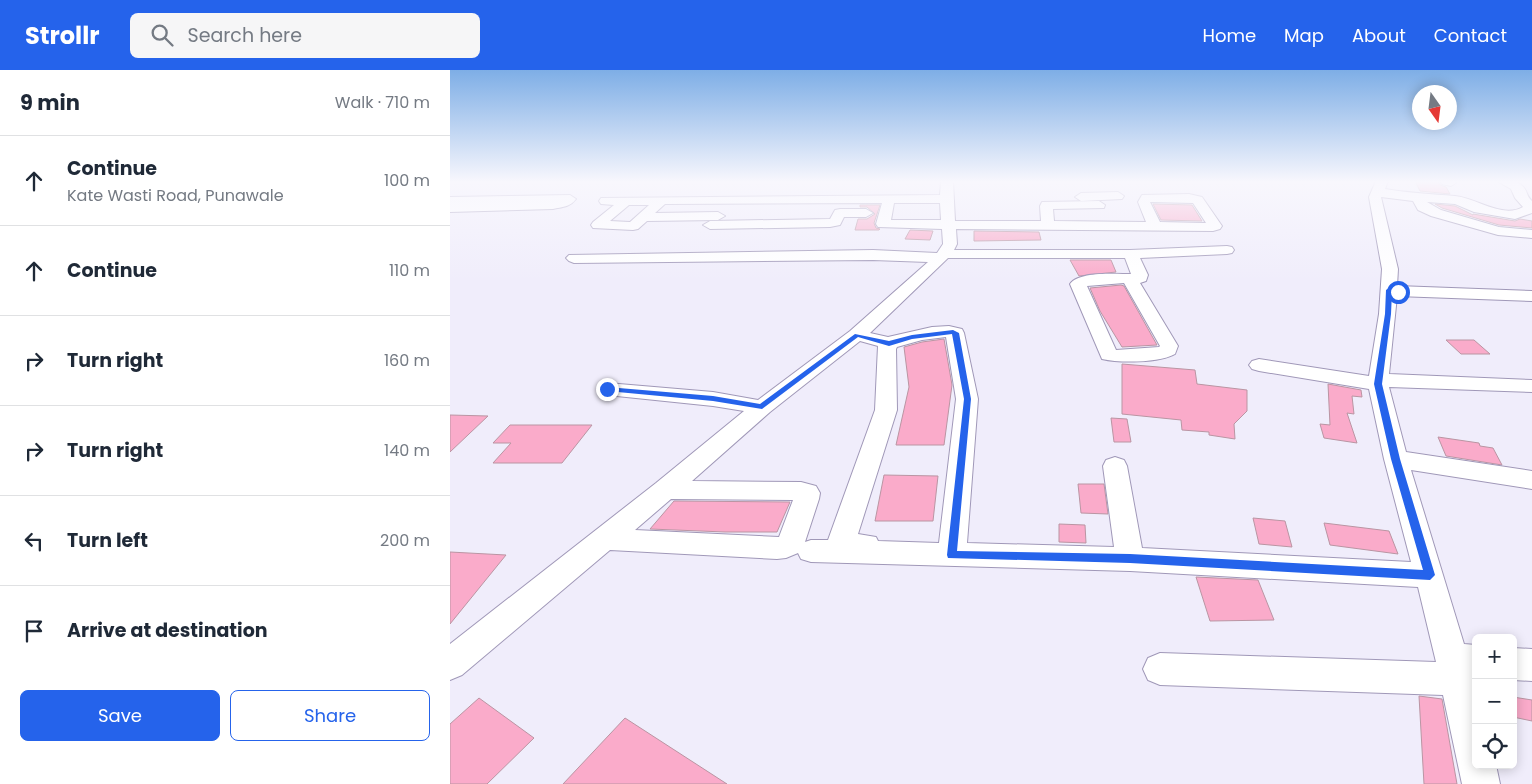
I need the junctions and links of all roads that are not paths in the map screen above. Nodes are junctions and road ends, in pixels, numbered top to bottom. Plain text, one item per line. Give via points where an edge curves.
1 (610, 214) edge
2 (646, 214) edge
3 (754, 214) edge
4 (839, 214) edge
5 (886, 214) edge
6 (948, 214) edge
7 (1047, 214) edge
8 (1150, 214) edge
9 (1207, 214) edge
10 (1379, 214) edge
11 (1441, 214) edge
12 (1512, 214) edge
13 (1515, 215) joint
14 (718, 216) joint
15 (643, 217) junction
16 (1532, 222) edge
17 (949, 224) junction
18 (746, 225) junction
19 (1048, 225) junction
20 (1155, 226) junction
21 (1532, 234) edge
22 (1227, 250) dead end
23 (1122, 254) junction
24 (943, 256) junction
25 (574, 258) dead end
26 (1130, 279) junction
27 (1389, 290) junction
28 (1532, 296) edge
29 (857, 335) junction
30 (889, 344) junction
31 (1259, 365) dead end
32 (1379, 382) junction
33 (1532, 386) edge
34 (607, 389) dead end
35 (762, 407) junction
36 (1396, 459) junction
37 (1115, 466) dead end
38 (1532, 480) edge
39 (665, 490) junction
40 (604, 539) junction
41 (811, 551) dead end
42 (952, 551) junction
43 (1130, 559) junction
44 (1430, 575) junction
45 (450, 664) edge
46 (1517, 664) edge
47 (1532, 665) edge
48 (1462, 666) edge
49 (1160, 669) dead end
50 (1472, 733) edge
51 (1478, 769) edge
52 (1481, 784) edge

1 - 15 street via 598,225 633,226
2 - 15 street
3 - 18 street
4 - 18 street via 835,222 830,223
5 - 17 street via 883,224
6 - 17 street
7 - 19 street
8 - 20 street
9 - 20 street via 1215,226
10 - 27 street via 1390,269
11 - 21 street via 1498,231
12 - 13 street
13 - 16 street
14 - 15 street
14 - 18 street via 710,225
17 - 19 street
17 - 24 street via 950,244
19 - 20 street
22 - 23 street
23 - 24 street via 1122,273 1072,276 1063,265
23 - 26 street via 1140,275 1140,278
24 - 25 street
24 - 29 street
26 - 26 street via 1168,346 1163,353 1115,356 1106,352 1078,284 1086,280
27 - 28 street
27 - 32 street
29 - 30 street
29 - 35 street
30 - 42 street via 955,333 967,399
30 - 42 street via 886,349 886,410 843,544
31 - 32 street
32 - 33 street
32 - 36 street
34 - 35 street
35 - 39 street
36 - 38 street
36 - 44 street
37 - 43 street
39 - 40 street
39 - 40 street via 801,490 806,493 806,499 792,541 777,548
40 - 45 street
41 - 42 street
42 - 43 street
43 - 44 street
44 - 48 street
46 - 47 street
48 - 49 street
48 - 50 street
51 - 52 street

